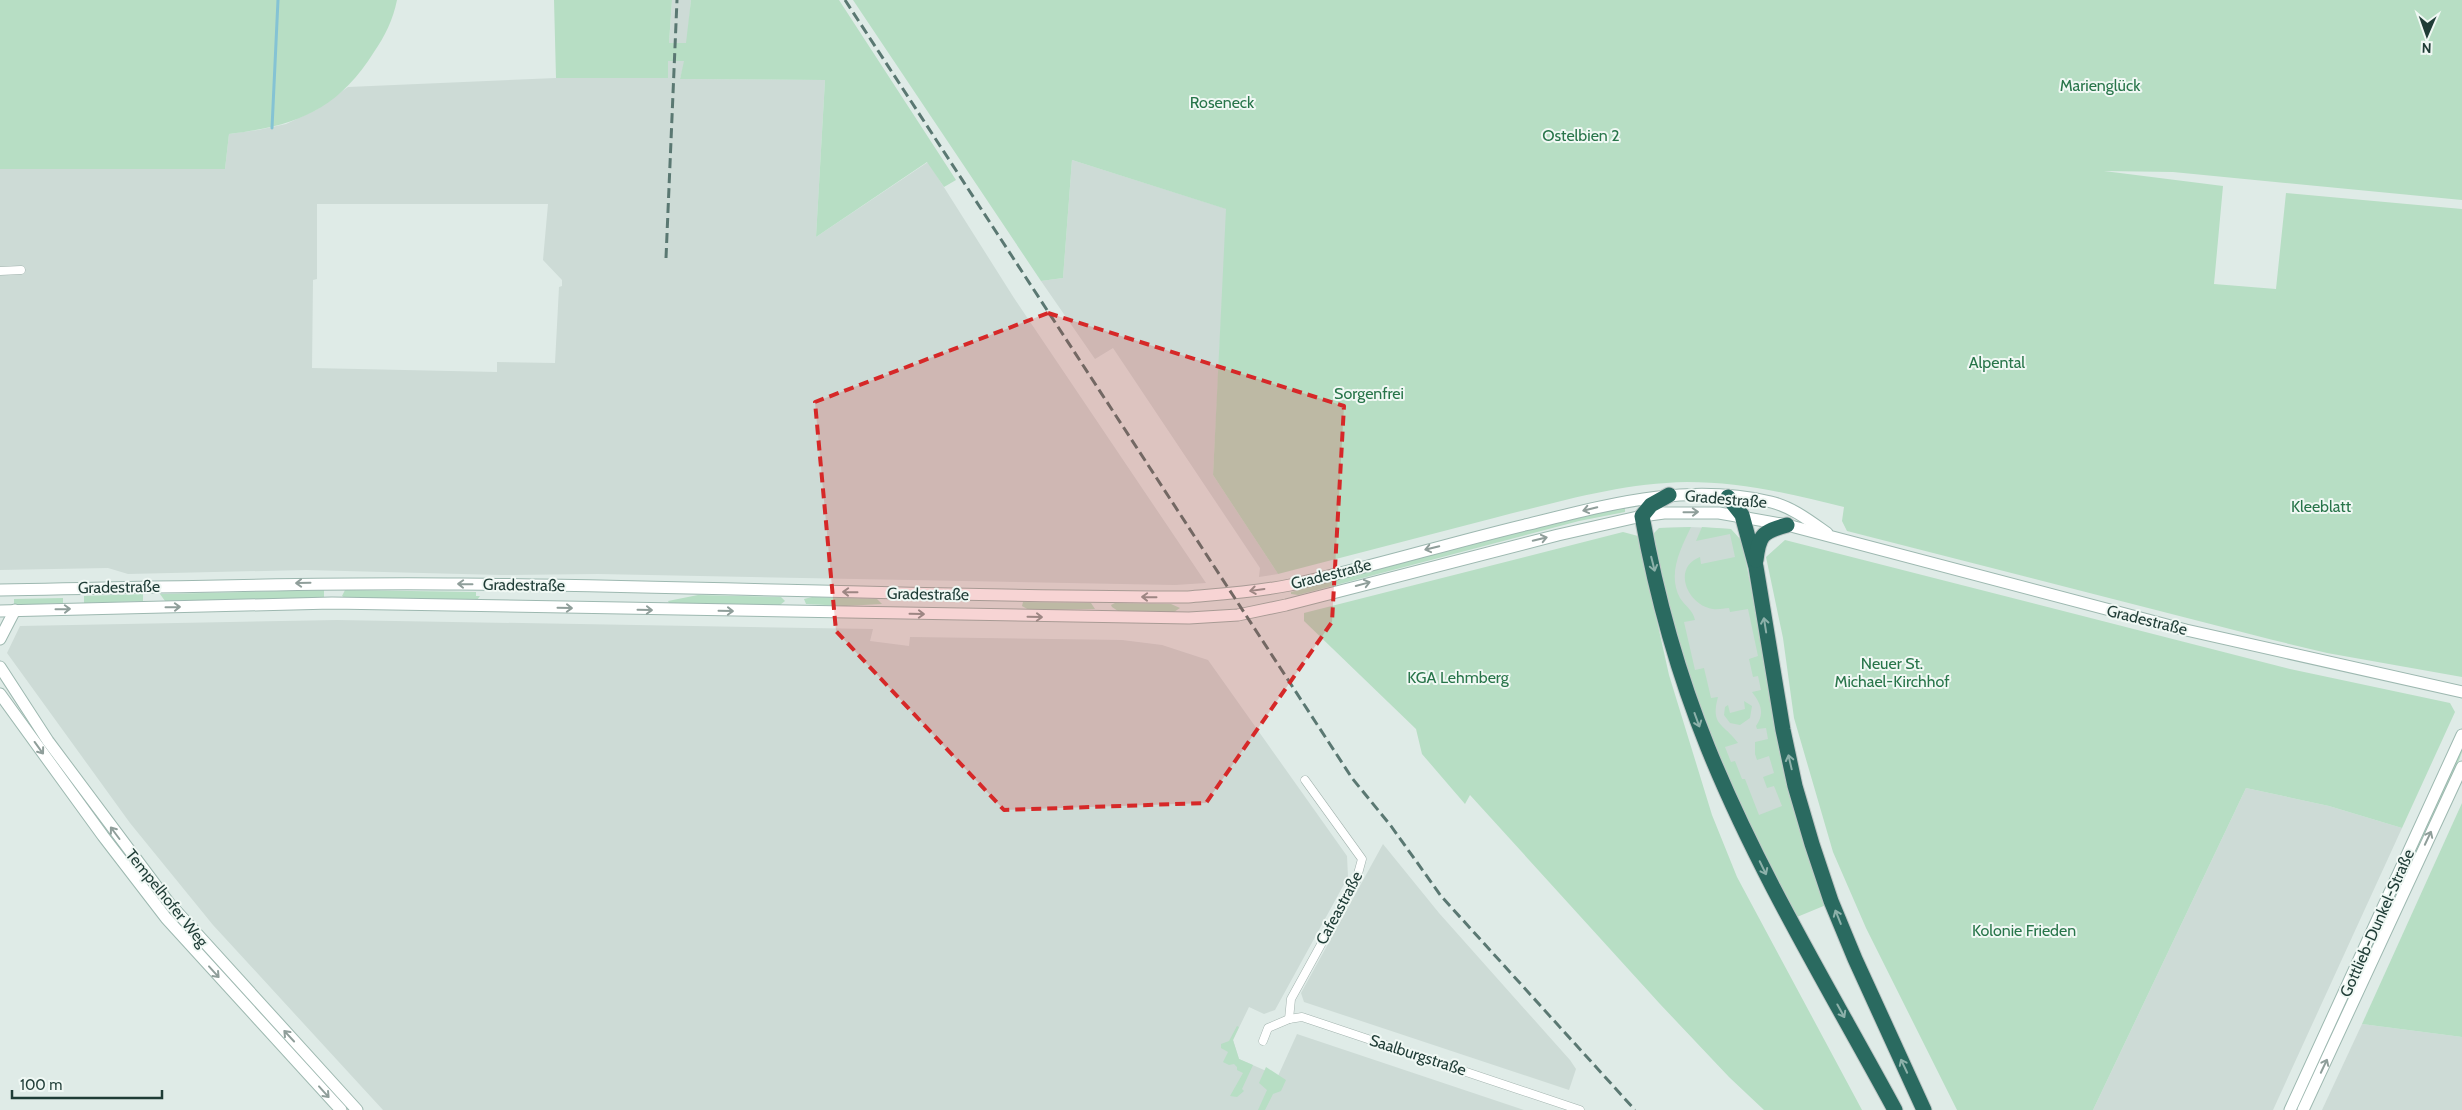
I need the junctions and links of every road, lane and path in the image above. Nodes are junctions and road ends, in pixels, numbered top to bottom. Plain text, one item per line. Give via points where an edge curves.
1 (21, 270) dead end
2 (0, 272) edge
3 (1669, 495) junction
4 (1728, 497) junction
5 (1742, 515) junction
6 (1642, 516) junction
7 (1787, 525) junction
8 (1835, 538) junction
9 (1756, 567) junction
10 (2, 590) edge
11 (7, 611) edge
12 (0, 639) edge
13 (0, 667) edge
14 (2462, 692) edge
15 (0, 694) edge
16 (2462, 735) edge
17 (2462, 767) edge
18 (1304, 780) dead end
19 (133, 866) junction
20 (1289, 1019) junction
21 (1263, 1041) dead end
22 (341, 1110) edge
23 (358, 1110) edge
24 (1580, 1110) edge
25 (1895, 1110) edge
26 (1924, 1110) edge
27 (2290, 1110) edge
28 (2304, 1110) edge

1 - 2 street
3 - 4 main road, Gradestraße
3 - 6 highway via 1651,505
3 -> 10 main road, Gradestraße via 1617,502 1290,585 1188,597 296,583
4 - 5 highway
4 - 8 main road, Gradestraße via 1757,499 1786,507
6 -> 5 main road, Gradestraße via 1698,512
5 - 7 main road, Gradestraße
5 - 9 highway
11 -> 6 main road, Gradestraße via 332,604 1103,618 1238,615
6 -> 25 highway via 1670,632 1708,748 1764,870
7 - 8 main road, Gradestraße
7 - 9 highway via 1769,530 1762,536 1758,543
8 - 14 main road, Gradestraße via 2186,630
26 -> 9 highway via 1855,959 1812,844 1782,730
10 - 11 main road
11 - 12 main road
19 -> 13 main road, Tempelhofer Weg
15 -> 19 main road, Tempelhofer Weg
16 - 27 main road, Gottlieb-Dunkel-Straße
28 -> 17 main road, Gottlieb-Dunkel-Straße
18 - 20 street, Cafeastraße via 1362,859 1356,881 1291,999
19 -> 22 main road, Tempelhofer Weg via 201,957
23 -> 19 main road, Tempelhofer Weg
20 - 21 street, Saalburgstraße via 1268,1028
20 - 24 street, Saalburgstraße via 1302,1017 1313,1020

